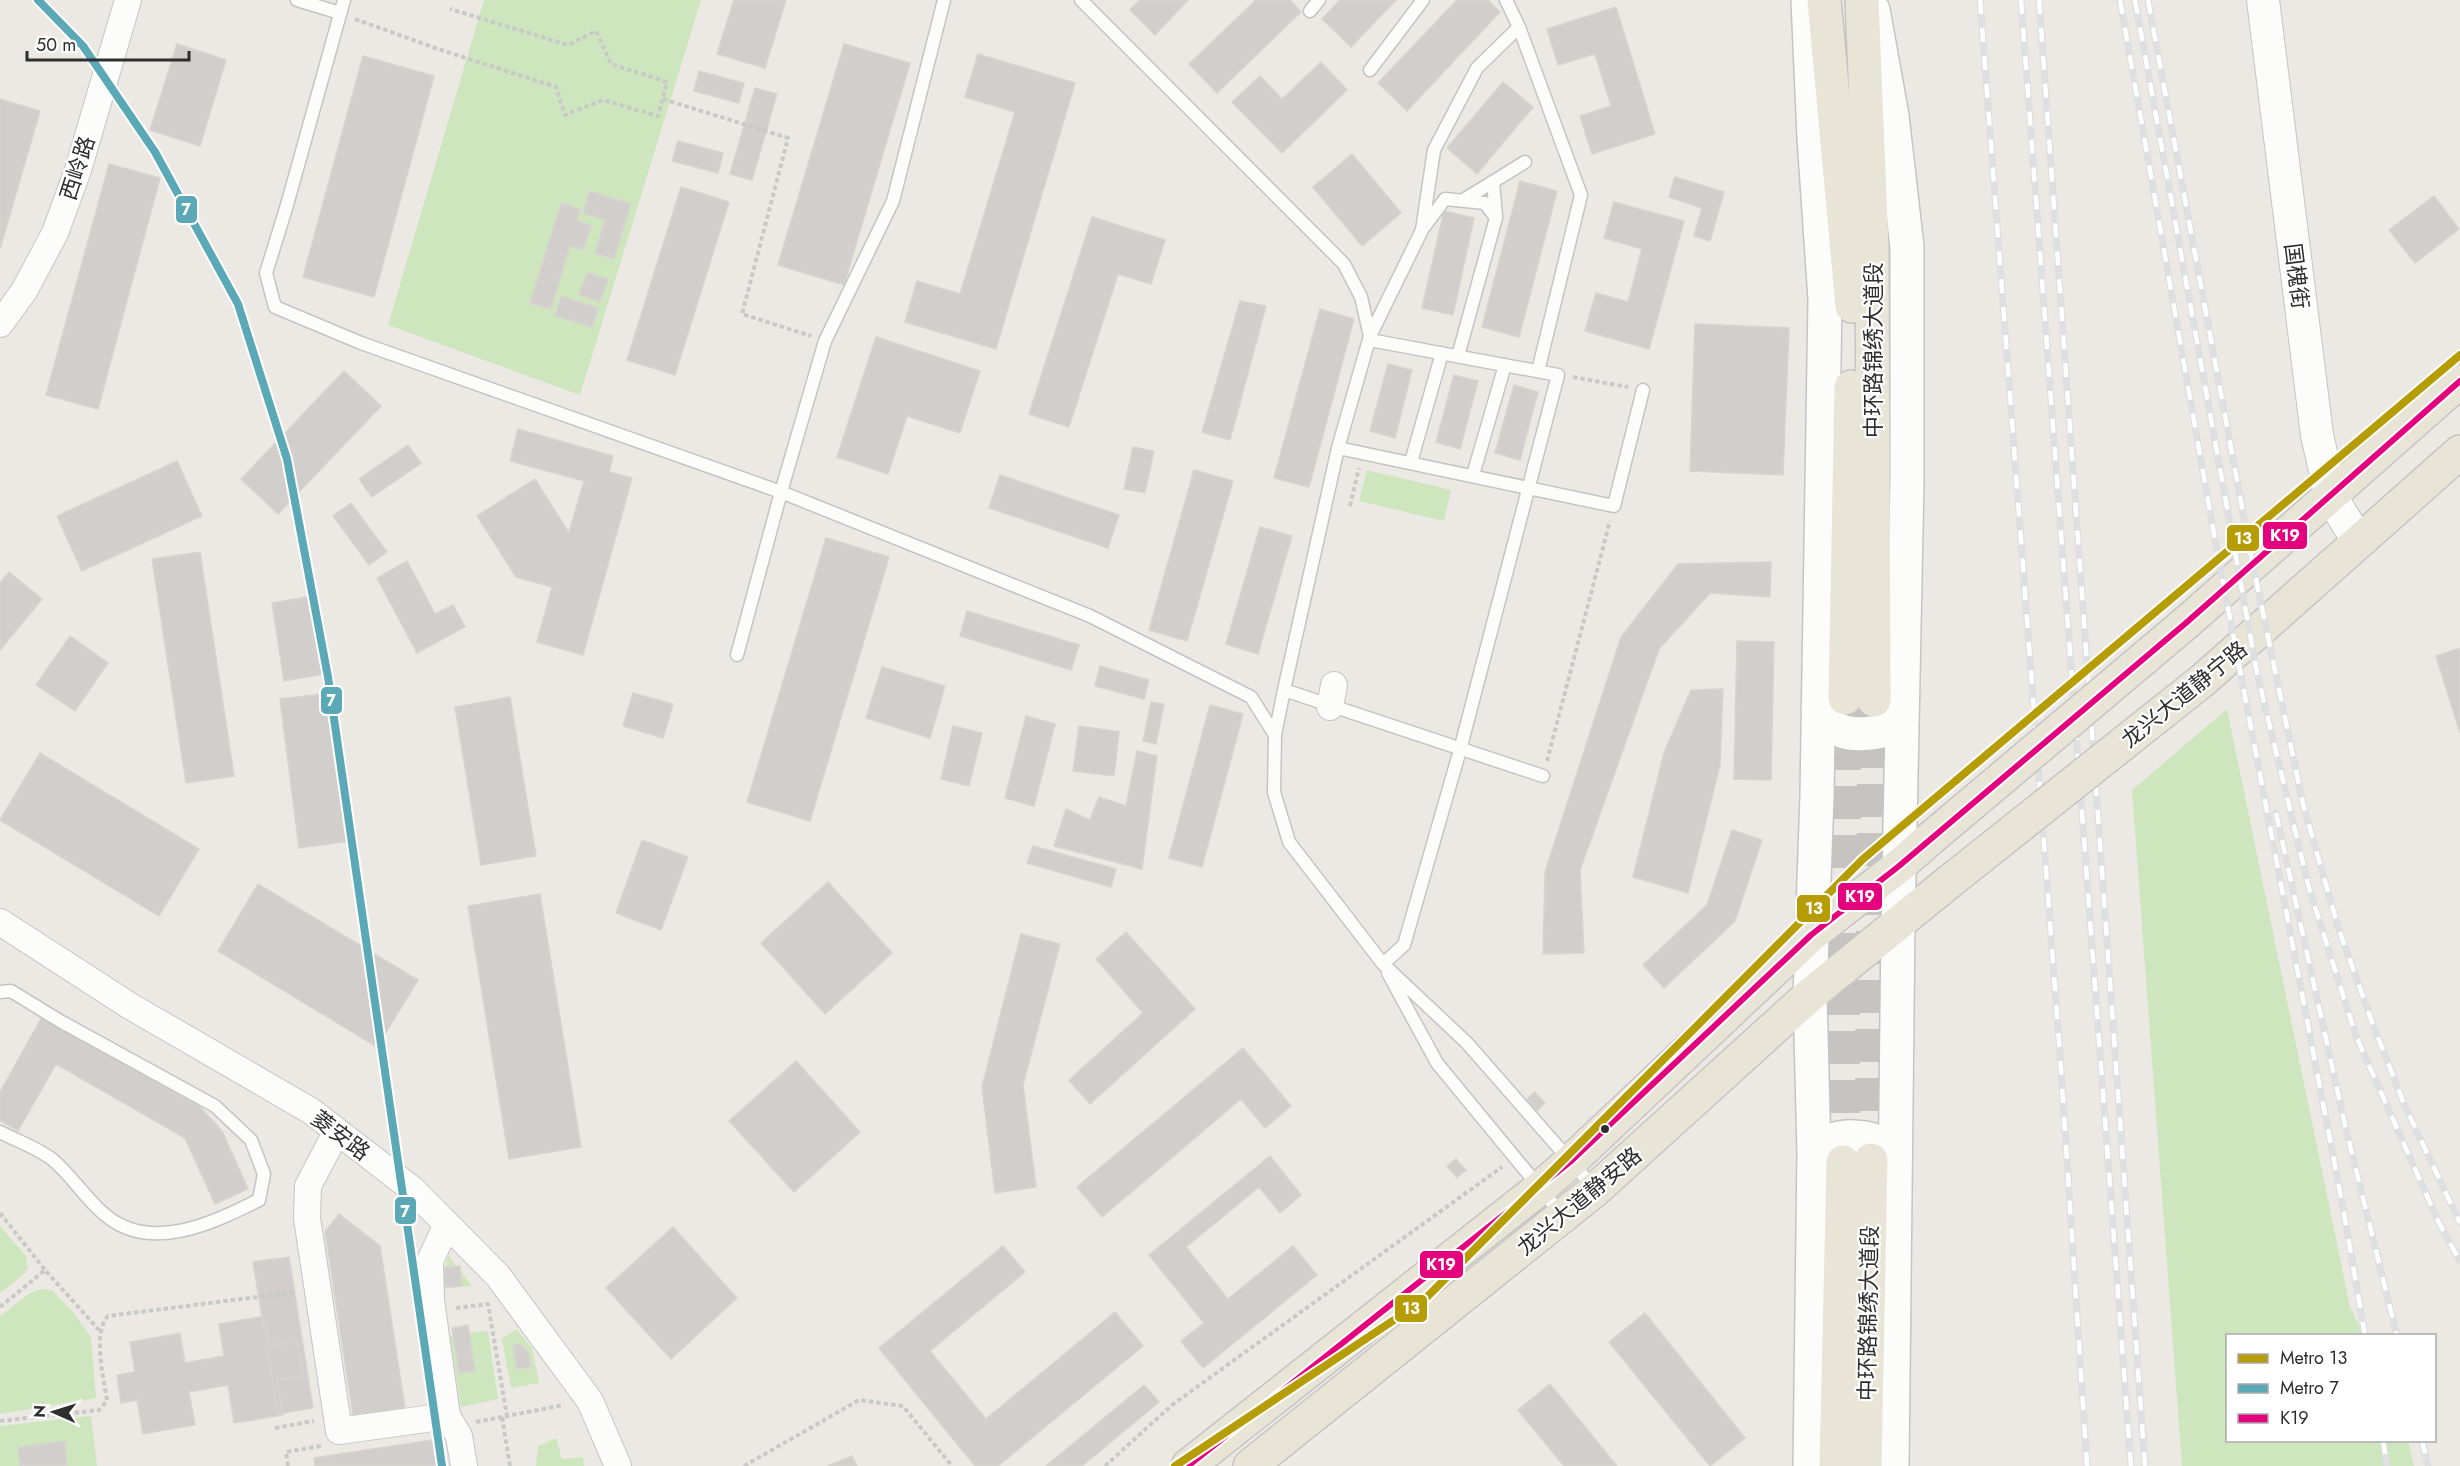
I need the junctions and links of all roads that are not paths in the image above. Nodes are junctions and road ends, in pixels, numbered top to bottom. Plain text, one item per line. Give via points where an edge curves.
1 (128, 0) edge
2 (297, 0) edge
3 (344, 0) edge
4 (944, 0) edge
5 (1081, 0) edge
6 (1319, 0) edge
7 (1423, 0) edge
8 (1506, 0) edge
9 (1809, 0) edge
10 (1824, 0) edge
11 (1862, 0) edge
12 (1871, 0) edge
13 (2263, 0) edge
14 (1310, 11) dead end
15 (340, 13) junction
16 (1519, 27) junction
17 (1370, 70) dead end
18 (1525, 162) dead end
19 (1493, 182) junction
20 (1465, 199) junction
21 (1496, 218) junction
22 (1422, 230) junction
23 (1, 320) edge
24 (1370, 338) junction
25 (1442, 353) junction
26 (1458, 356) junction
27 (1504, 365) junction
28 (1538, 371) junction
29 (2460, 381) edge
30 (1643, 390) road end
31 (1338, 448) junction
32 (2460, 452) edge
33 (1411, 462) junction
34 (1473, 475) junction
35 (1529, 488) junction
36 (780, 492) junction
37 (2331, 497) junction
38 (2360, 542) junction
39 (737, 656) dead end
40 (1284, 690) junction
41 (1846, 702) junction
42 (1901, 721) junction
43 (1275, 735) junction
44 (1460, 750) junction
45 (1543, 776) road end
46 (1899, 866) junction
47 (0, 922) edge
48 (1898, 924) junction
49 (1811, 935) junction
50 (1383, 964) junction
51 (0, 992) edge
52 (1810, 995) junction
53 (337, 1131) junction
54 (0, 1132) edge
55 (1856, 1156) junction
56 (1570, 1162) junction
57 (1540, 1188) junction
58 (1595, 1190) junction
59 (1564, 1216) junction
60 (447, 1224) junction
61 (447, 1416) junction
62 (464, 1466) edge
63 (618, 1466) edge
64 (1188, 1466) edge
65 (1250, 1466) edge
66 (1810, 1466) edge
67 (1836, 1466) edge
68 (1865, 1466) edge
69 (1892, 1466) edge

1 - 23 street, 西岭路 via 56,233 24,291
2 - 15 lane
3 - 15 lane
4 - 36 lane via 893,201 825,341
5 - 24 lane via 1344,264 1361,297
6 - 14 lane
7 - 17 lane
8 - 16 lane
9 - 41 main road
10 - 41 main road, 中环路锦绣大道段 via 1852,296
11 - 41 main road, 中环路锦绣大道段 via 1872,248
12 - 42 main road via 1892,116 1907,247
13 - 37 street, 国槐街 via 2317,435
15 - 36 lane via 266,273 275,307 361,343
16 - 22 lane via 1477,68 1434,150
16 - 28 lane via 1581,195
18 - 19 lane
19 - 20 lane
19 - 21 lane
20 - 21 lane via 1485,203
20 - 22 lane via 1445,199
21 - 26 lane
22 - 24 lane
24 - 25 lane
24 - 31 lane
25 - 26 lane
25 - 33 lane
26 - 27 lane
27 - 28 lane
27 - 34 lane
28 - 35 lane via 1558,375
29 - 37 main road
30 - 35 lane via 1614,506
31 - 33 lane
31 - 40 lane
32 - 38 main road, 龙兴大道静宁路
33 - 34 lane
34 - 35 lane
35 - 44 lane
36 - 39 lane
36 - 43 lane via 1090,616 1164,651 1251,697
37 - 38 street, 国槐街
37 - 46 main road, bridge
38 - 48 main road, 龙兴大道静宁路, bridge via 2203,680
40 - 43 lane
40 - 44 lane via 1332,696
41 - 42 main road via 1831,726 1840,731 1882,732
41 - 49 main road
42 - 46 main road
43 - 50 lane via 1274,792 1289,842
44 - 45 lane
44 - 50 lane via 1404,945
46 - 48 main road
46 - 49 main road, 龙兴大道静安路
47 - 53 street, 菱安路
48 - 52 main road, 龙兴大道静安路
48 - 55 main road
49 - 52 main road
49 - 56 main road, 龙兴大道静安路
50 - 56 lane via 1467,1043
50 - 57 lane via 1437,1064
51 - 54 lane via 11,991 215,1106 250,1140 264,1174 259,1200 184,1232 139,1233 106,1216 53,1160
52 - 55 main road
52 - 58 main road, 龙兴大道静安路
53 - 60 street, 菱安路 via 412,1189
53 - 61 street via 308,1186 307,1218 333,1432
55 - 66 main road
55 - 67 main road, 中环路锦绣大道段
55 - 68 main road, 中环路锦绣大道段
55 - 69 main road
56 - 57 main road, 龙兴大道静安路
56 - 58 lane
57 - 59 lane
57 - 64 main road, 龙兴大道静安路
58 - 59 main road, 龙兴大道静安路
59 - 65 main road, 龙兴大道静安路
60 - 61 street via 430,1261 432,1312
60 - 63 street, 菱安路 via 498,1276 590,1401
61 - 62 street via 459,1436

